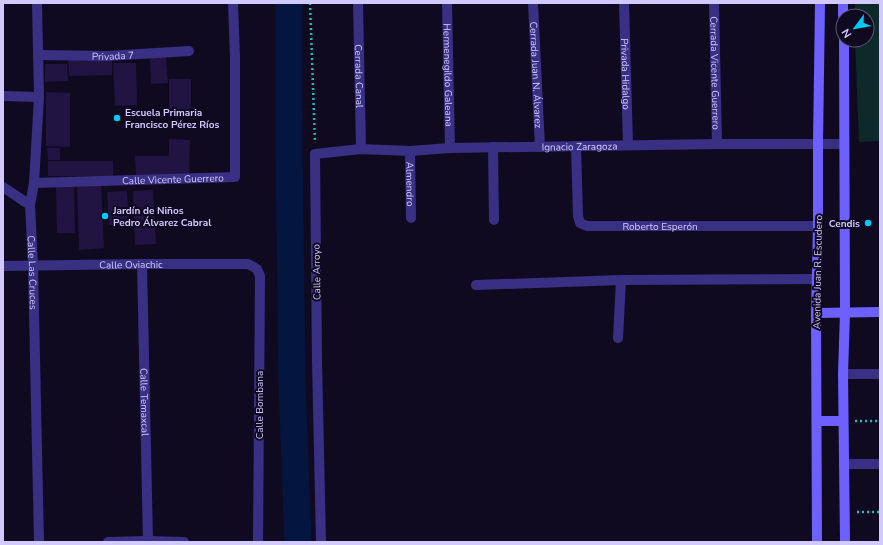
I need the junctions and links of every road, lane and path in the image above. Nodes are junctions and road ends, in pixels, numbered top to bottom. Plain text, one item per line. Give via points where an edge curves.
1 (37, 3) edge
2 (233, 3) edge
3 (310, 3) edge
4 (358, 3) edge
5 (447, 3) edge
6 (533, 3) edge
7 (624, 3) edge
8 (714, 3) edge
9 (820, 3) edge
10 (844, 48) edge
11 (189, 51) dead end
12 (38, 55) junction
13 (3, 96) edge
14 (39, 97) junction
15 (818, 143) junction
16 (717, 144) junction
17 (844, 144) junction
18 (628, 145) junction
19 (576, 146) junction
20 (493, 147) junction
21 (540, 147) junction
22 (450, 148) junction
23 (361, 149) junction
24 (410, 151) junction
25 (315, 154) junction
26 (34, 183) junction
27 (3, 187) edge
28 (30, 205) junction
29 (411, 218) dead end
30 (494, 220) dead end
31 (818, 226) junction
32 (142, 264) junction
33 (3, 266) edge
34 (33, 266) junction
35 (257, 269) joint
36 (816, 279) junction
37 (620, 280) junction
38 (476, 285) dead end
39 (880, 312) edge
40 (816, 313) junction
41 (845, 313) junction
42 (618, 338) dead end
43 (843, 374) junction
44 (880, 374) edge
45 (817, 421) junction
46 (844, 421) junction
47 (880, 421) edge
48 (844, 464) junction
49 (880, 464) edge
50 (844, 512) junction
51 (880, 512) edge
52 (148, 541) edge
53 (39, 542) edge
54 (108, 542) edge
55 (184, 542) edge
56 (258, 542) edge
57 (321, 542) edge
58 (817, 542) edge
59 (845, 542) edge

1 - 12 street, Calle Las Cruces
2 - 26 street, Calle Vicente Guerrero via 235,177
3 - 25 path
4 - 23 street, Cerrada Canal
5 - 22 street, Hermenegildo Galeana
6 - 21 street, Cerrada Juan N. Álvarez
7 - 18 street, Privada Hidalgo
8 - 16 street, Cerrada Vicente Guerrero
9 - 15 main road, Avenida Juan R. Escudero
10 - 17 main road
11 - 12 street, Privada 7 via 107,56
12 - 14 street, Calle Las Cruces
13 - 14 street
14 - 26 street, Calle Las Cruces
15 - 16 street, Ignacio Zaragoza
15 - 17 street, Ignacio Zaragoza
15 - 31 main road, Avenida Juan R. Escudero
16 - 18 street, Ignacio Zaragoza
17 - 41 main road
18 - 19 street, Ignacio Zaragoza
19 - 21 street, Ignacio Zaragoza
19 - 31 street, Roberto Esperón via 578,216 580,222 587,226
20 - 21 street, Ignacio Zaragoza
20 - 22 street, Ignacio Zaragoza
20 - 30 street
22 - 24 street, Ignacio Zaragoza
23 - 24 street, Ignacio Zaragoza
23 - 25 street, Ignacio Zaragoza
24 - 29 street, Almendro
25 - 57 street, Calle Arroyo
26 - 28 street, Calle Las Cruces
27 - 28 street
28 - 34 street, Calle Las Cruces
31 - 36 main road, Avenida Juan R. Escudero
32 - 34 street, Calle Oviachic
32 - 35 street, Calle Oviachic via 248,264
32 - 52 street, Calle Temaxcal
33 - 34 street, Calle Oviachic
34 - 53 street, Calle Las Cruces
35 - 56 street, Calle Bombana via 260,276
36 - 37 street
36 - 40 main road, Avenida Juan R. Escudero
37 - 38 street
37 - 42 street
39 - 41 main road
40 - 41 main road
40 - 45 main road, Avenida Juan R. Escudero
41 - 43 main road
43 - 44 street
43 - 46 main road
45 - 46 main road
45 - 58 main road, Avenida Juan R. Escudero
46 - 47 path
46 - 48 main road
48 - 49 street
48 - 50 main road
50 - 51 path
50 - 59 main road
52 - 54 street
52 - 55 street

